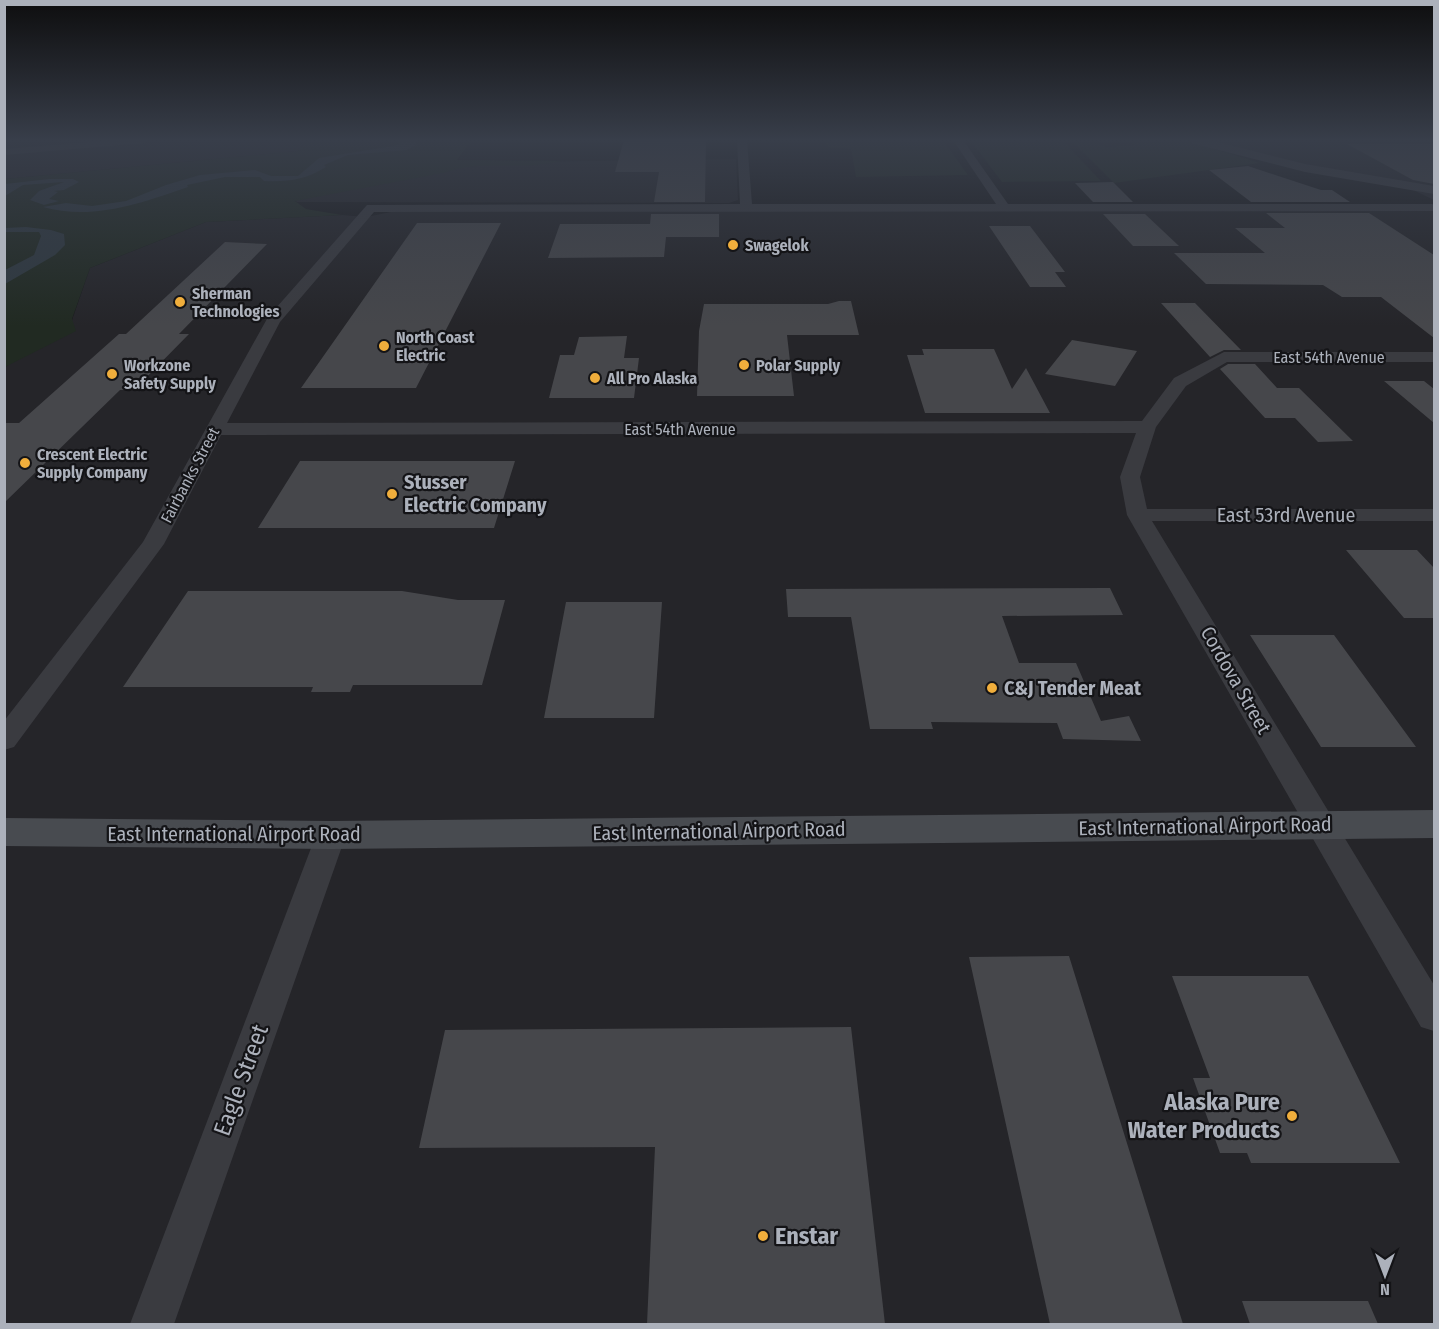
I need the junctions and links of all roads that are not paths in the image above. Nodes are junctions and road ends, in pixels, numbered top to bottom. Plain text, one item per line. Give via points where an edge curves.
1 (746, 202) edge
2 (1000, 202) edge
3 (746, 207) junction
4 (1004, 208) junction
5 (1433, 208) edge
6 (1224, 357) joint
7 (1434, 357) edge
8 (1147, 427) junction
9 (214, 429) junction
10 (1138, 515) junction
11 (1434, 515) edge
12 (4, 741) edge
13 (1321, 824) junction
14 (1434, 824) edge
15 (4, 832) edge
16 (331, 835) junction
17 (1434, 1016) edge
18 (152, 1324) edge

1 - 3 street
2 - 4 street
3 - 4 street
3 - 9 street, Fairbanks Street via 371,208 273,320
4 - 5 street
6 - 7 street, East 54th Avenue
6 - 8 street, Cordova Street via 1180,382
8 - 9 street, East 54th Avenue
8 - 10 street, Cordova Street via 1130,477
9 - 12 street, Fairbanks Street via 153,544
10 - 11 street, East 53rd Avenue
10 - 13 street, Cordova Street
13 - 14 main road, East International Airport Road
13 - 16 main road, East International Airport Road
13 - 17 street, Cordova Street
15 - 16 main road, East International Airport Road
16 - 18 street, Eagle Street

